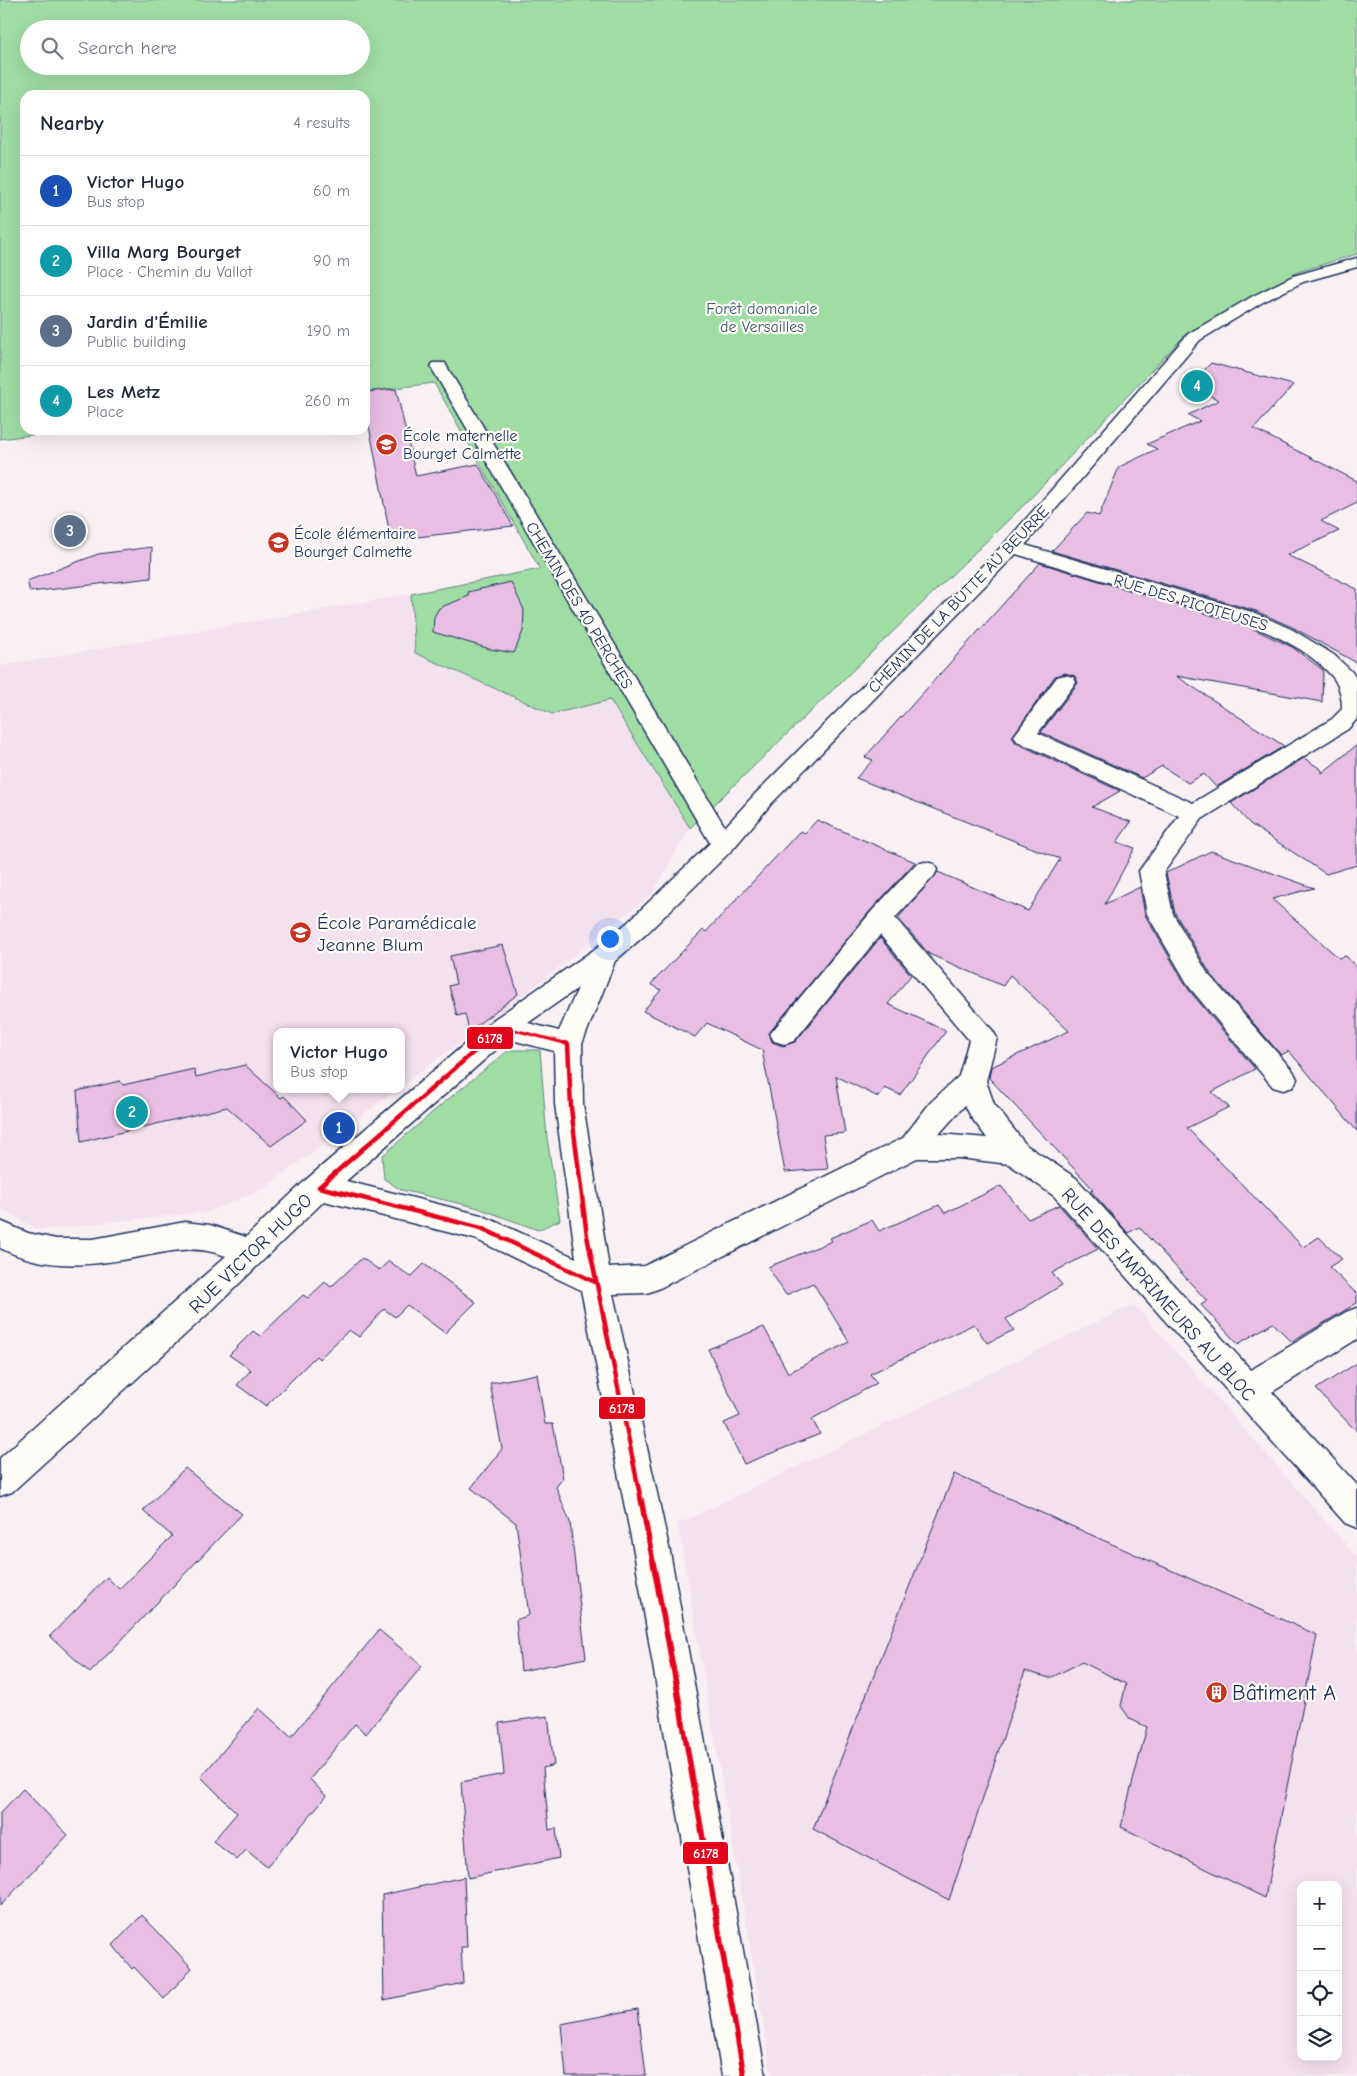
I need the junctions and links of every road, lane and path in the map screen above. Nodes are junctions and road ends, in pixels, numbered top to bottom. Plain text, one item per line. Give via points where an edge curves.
1 (1357, 262) edge
2 (439, 367) dead end
3 (1012, 547) junction
4 (1065, 682) dead end
5 (1194, 813) junction
6 (723, 844) junction
7 (925, 870) dead end
8 (880, 918) junction
9 (604, 956) junction
10 (503, 1027) junction
11 (784, 1034) dead end
12 (568, 1044) junction
13 (1283, 1079) dead end
14 (972, 1081) junction
15 (913, 1146) junction
16 (1016, 1153) junction
17 (319, 1187) junction
18 (0, 1234) edge
19 (251, 1252) junction
20 (595, 1282) junction
21 (1357, 1322) edge
22 (1246, 1390) junction
23 (0, 1480) edge
24 (1357, 1511) edge
25 (744, 2076) edge

1 - 3 street, CHEMIN DE LA BUTTE AU BEURRE via 1298,279 1194,337
2 - 6 street, CHEMIN DES 40 PERCHES
3 - 5 street, RUE DES PICOTEUSES via 1248,616 1283,632 1318,654 1344,676 1353,697 1353,710 1340,724
3 - 6 street, CHEMIN DE LA BUTTE AU BEURRE via 763,799
4 - 5 street via 1025,736
5 - 13 street via 1151,871 1160,914 1199,981
6 - 9 street, CHEMIN DE LA BUTTE AU BEURRE
7 - 8 street
8 - 11 street
8 - 14 street via 983,1038
9 - 10 street, CHEMIN DE LA BUTTE AU BEURRE
9 - 12 street, CHEMIN DE LA BUTTE AU BEURRE
10 - 12 street
10 - 17 street, RUE VICTOR HUGO
12 - 20 street via 568,1104
14 - 15 street via 940,1111
14 - 16 street via 981,1109
15 - 16 street, RUE DES IMPRIMEURS AU BLOC via 959,1146
15 - 20 street, RUE DES IMPRIMEURS AU BLOC via 647,1279
16 - 22 street, RUE DES IMPRIMEURS AU BLOC via 1065,1188
17 - 19 street, RUE VICTOR HUGO
17 - 20 street via 481,1228
18 - 19 street via 18,1244 57,1254 96,1252 186,1235
19 - 23 street, RUE VICTOR HUGO via 200,1302
20 - 25 street via 652,1552
21 - 22 street
22 - 24 street, RUE DES IMPRIMEURS AU BLOC

